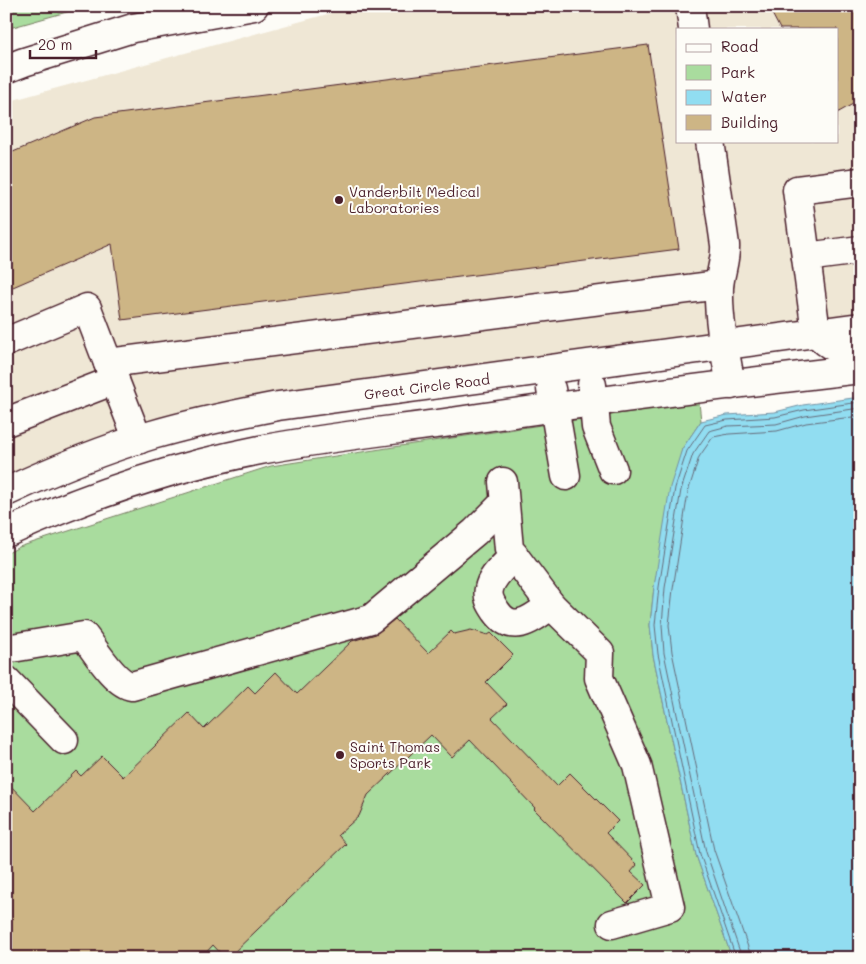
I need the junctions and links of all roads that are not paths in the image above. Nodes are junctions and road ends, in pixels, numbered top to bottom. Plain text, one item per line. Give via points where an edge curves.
1 (254, 6) edge
2 (690, 6) edge
3 (693, 28) edge
4 (6, 69) edge
5 (710, 142) edge
6 (860, 182) edge
7 (860, 250) edge
8 (806, 257) junction
9 (719, 285) junction
10 (860, 327) edge
11 (816, 332) junction
12 (6, 342) edge
13 (724, 344) junction
14 (860, 349) edge
15 (589, 364) junction
16 (860, 369) edge
17 (548, 370) junction
18 (112, 372) junction
19 (731, 384) junction
20 (593, 403) junction
21 (554, 408) junction
22 (6, 422) edge
23 (138, 440) junction
24 (613, 470) dead end
25 (566, 476) dead end
26 (6, 492) edge
27 (6, 533) edge
28 (514, 555) junction
29 (551, 605) junction
30 (6, 649) edge
31 (6, 680) edge
32 (64, 740) dead end
33 (612, 924) dead end

1 - 4 street via 134,28
2 - 3 street
5 - 9 street via 726,255
6 - 8 street via 797,190
7 - 8 street
8 - 11 street
9 - 13 street
9 - 18 street
10 - 11 street, Great Circle Road
11 - 13 street, Great Circle Road
11 - 14 street via 825,344 845,350
12 - 18 street via 87,308
13 - 15 street, Great Circle Road
13 - 19 street
15 - 17 street, Great Circle Road
15 - 20 street
16 - 19 street
17 - 21 street
17 - 23 street, Great Circle Road via 278,406
18 - 22 street
18 - 23 street
19 - 20 street
20 - 21 street
20 - 24 street via 596,427
21 - 25 street
21 - 27 street via 260,450 120,488
23 - 26 street, Great Circle Road
28 - 29 street
28 - 29 street via 489,589 490,602 497,613 510,623 519,624
28 - 30 street via 509,549 503,493 475,532 371,620 132,686 118,680 84,636
29 - 33 street via 600,653 598,678 637,765 670,907
31 - 32 street

